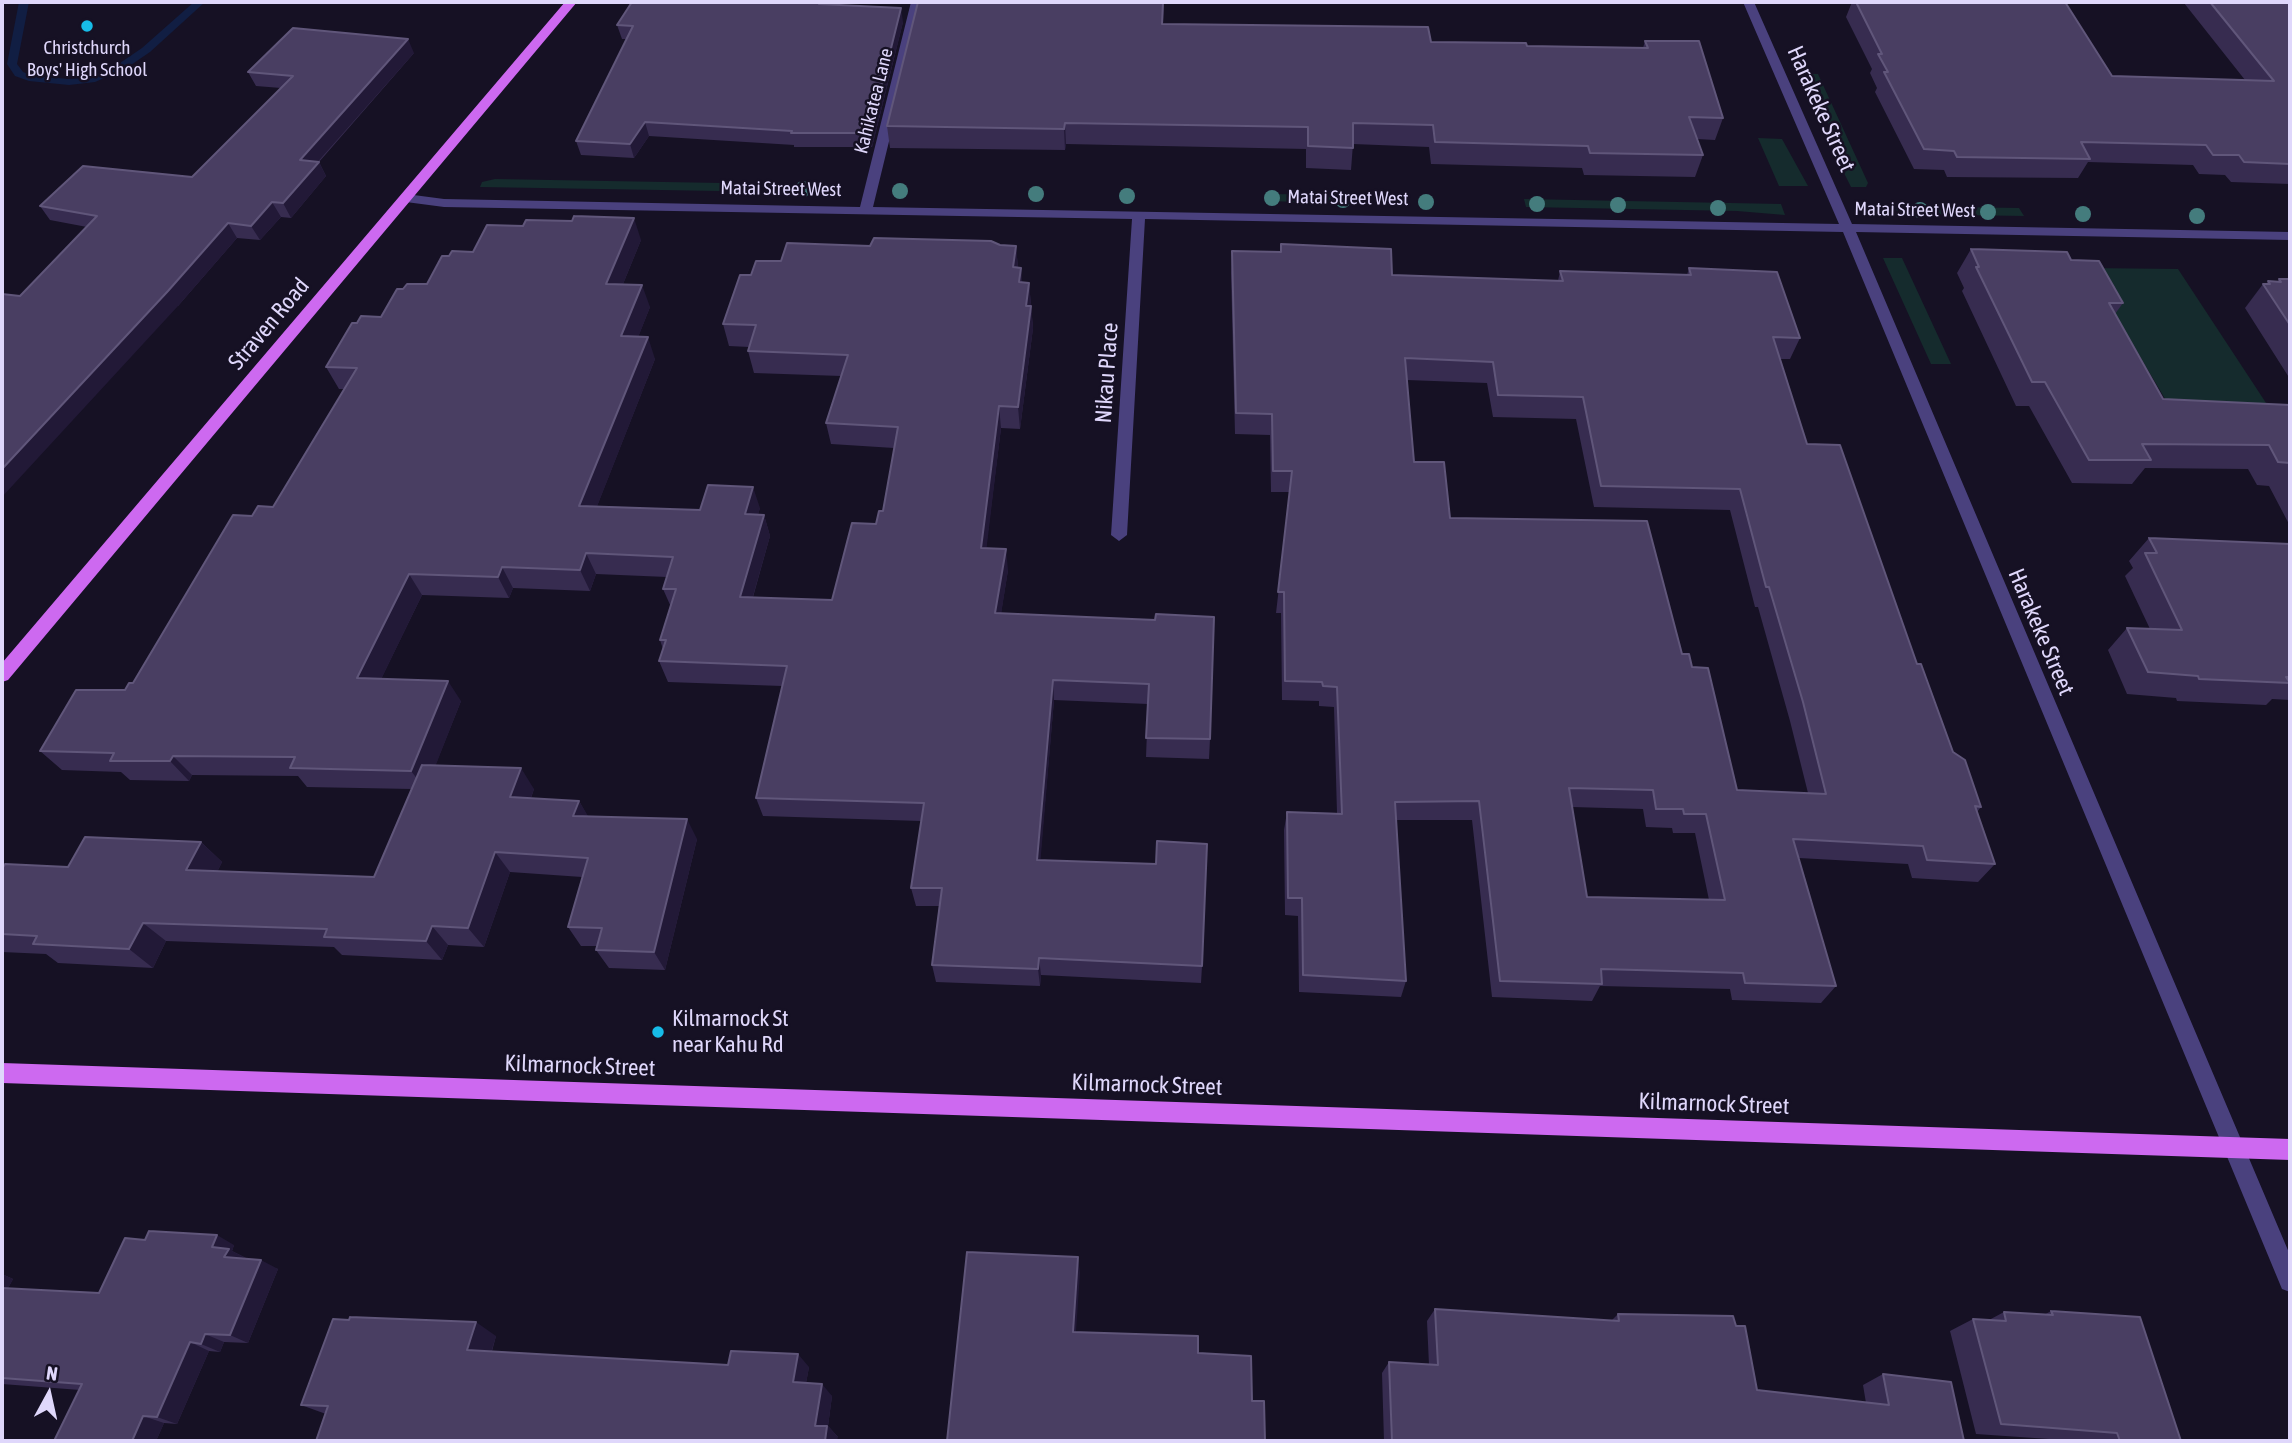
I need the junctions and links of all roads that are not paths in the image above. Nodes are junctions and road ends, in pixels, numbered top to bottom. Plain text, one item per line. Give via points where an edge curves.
1 (570, 2) edge
2 (917, 2) edge
3 (1749, 2) edge
4 (406, 198) junction
5 (866, 210) junction
6 (1139, 214) junction
7 (1847, 228) junction
8 (2290, 236) edge
9 (1119, 535) dead end
10 (2, 675) edge
11 (2, 1073) edge
12 (2234, 1148) junction
13 (2290, 1150) edge
14 (2290, 1281) edge

1 - 4 main road, Straven Road
2 - 5 street, Kahikatea Lane
3 - 7 street, Harakeke Street
4 - 5 street, Matai Street West via 444,203
4 - 10 main road, Straven Road
5 - 6 street, Matai Street West
6 - 7 street, Matai Street West
6 - 9 street, Nikau Place
7 - 8 street, Matai Street West
7 - 12 street, Harakeke Street
11 - 12 main road, Kilmarnock Street
12 - 13 main road, Kilmarnock Street
12 - 14 street, Harakeke Street

